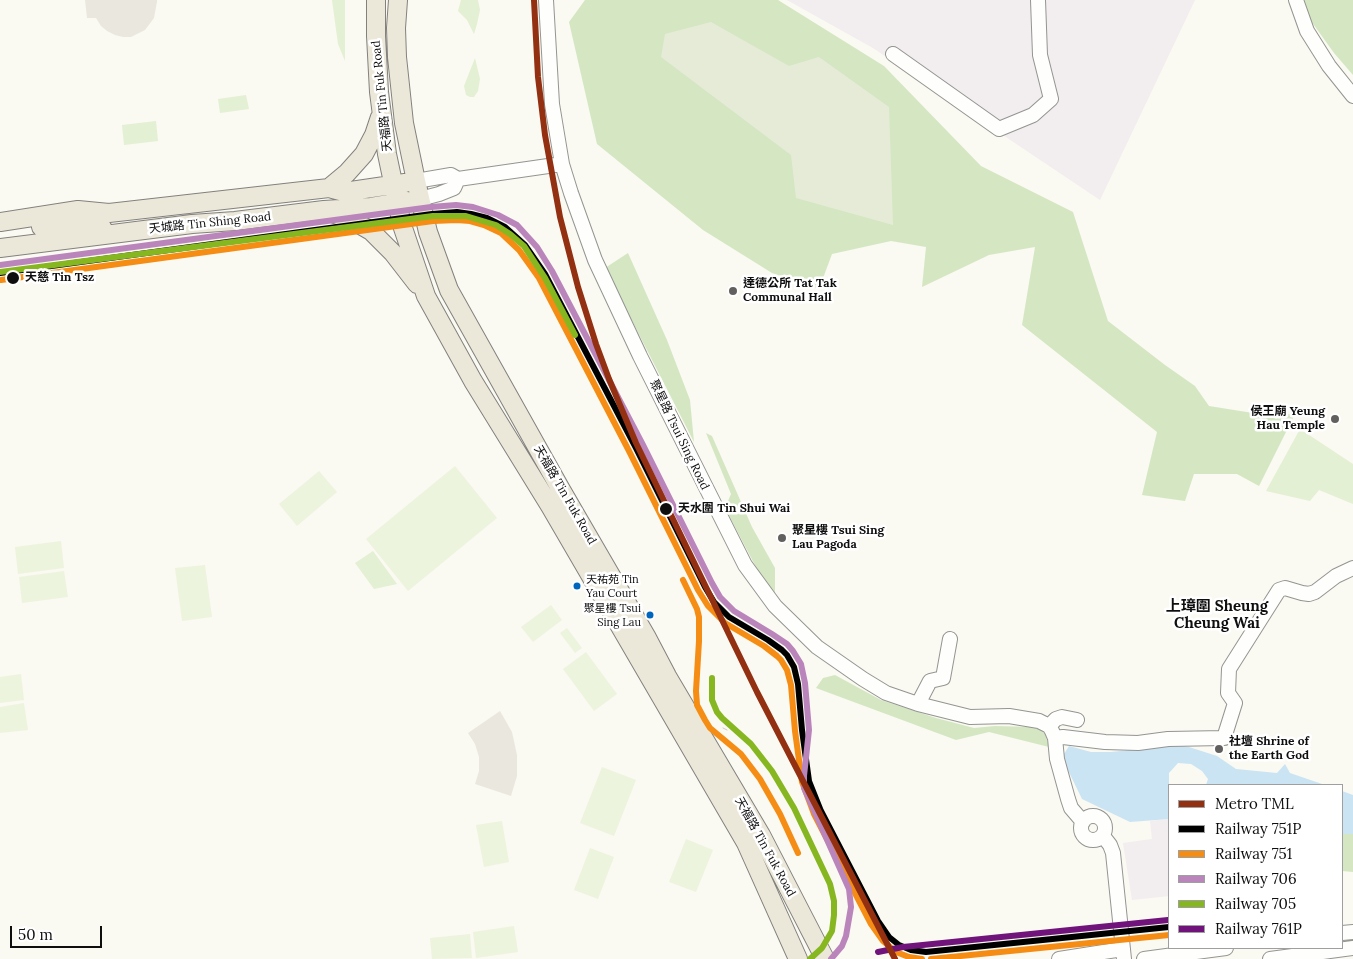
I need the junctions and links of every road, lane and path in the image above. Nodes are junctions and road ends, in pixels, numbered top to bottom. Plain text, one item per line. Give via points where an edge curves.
1 (376, 0) edge
2 (398, 0) edge
3 (546, 0) edge
4 (1038, 0) edge
5 (1296, 0) edge
6 (893, 54) dead end
7 (1353, 96) edge
8 (381, 109) junction
9 (562, 164) junction
10 (458, 179) junction
11 (416, 181) junction
12 (394, 185) junction
13 (329, 188) junction
14 (420, 199) junction
15 (397, 204) junction
16 (324, 210) junction
17 (0, 222) edge
18 (0, 227) edge
19 (113, 239) junction
20 (0, 248) edge
21 (426, 296) junction
22 (1353, 568) edge
23 (950, 639) dead end
24 (918, 704) junction
25 (1077, 720) dead end
26 (1052, 732) junction
27 (1353, 948) edge
28 (1219, 949) edge
29 (1125, 956) edge
30 (798, 959) edge
31 (825, 959) edge
32 (1060, 959) edge
33 (1144, 959) edge
34 (1270, 959) edge

1 - 8 main road, 天福路 Tin Fuk Road
2 - 11 main road, 天福路 Tin Fuk Road via 400,90
3 - 9 street, 聚星路 Tsui Sing Road via 552,104
4 - 6 street via 1040,55 1051,99 1033,115 998,129
5 - 7 street via 1307,30 1329,66
8 - 12 main road, 天福路 Tin Fuk Road
8 - 13 main road via 370,145 356,164
9 - 10 street
9 - 24 street, 聚星路 Tsui Sing Road via 596,260 665,408 745,565 774,606 817,647 886,694
10 - 11 street via 452,175
10 - 14 street via 454,188
11 - 12 main road, 天城路 Tin Shing Road
11 - 14 main road, 天福路 Tin Fuk Road
12 - 13 main road, 天城路 Tin Shing Road via 344,192
12 - 15 main road, 天福路 Tin Fuk Road
13 - 17 main road, 天城路 Tin Shing Road via 109,212 78,210
14 - 15 main road, 天城路 Tin Shing Road
14 - 31 main road, 天福路 Tin Fuk Road via 449,290 667,676 761,835
15 - 16 main road, 天城路 Tin Shing Road
15 - 21 main road, 天福路 Tin Fuk Road
16 - 19 main road, 天城路 Tin Shing Road via 192,224
16 - 21 main road via 371,231 393,253
18 - 19 main road via 21,230 86,222 96,224
19 - 20 main road, 天城路 Tin Shing Road
21 - 30 main road, 天福路 Tin Fuk Road via 746,843
22 - 26 street, 聚星路 Tsui Sing Road via 1309,594 1285,588 1279,590 1229,669 1228,692 1235,703 1224,738 1106,742
23 - 24 street via 943,678 930,681
24 - 26 street, 聚星路 Tsui Sing Road via 970,717 1009,716 1039,721
25 - 26 street via 1056,719
26 - 29 street via 1071,808 1083,822 1091,816 1102,820 1105,825 1103,836 1113,852
27 - 34 street
28 - 33 street
29 - 32 street

